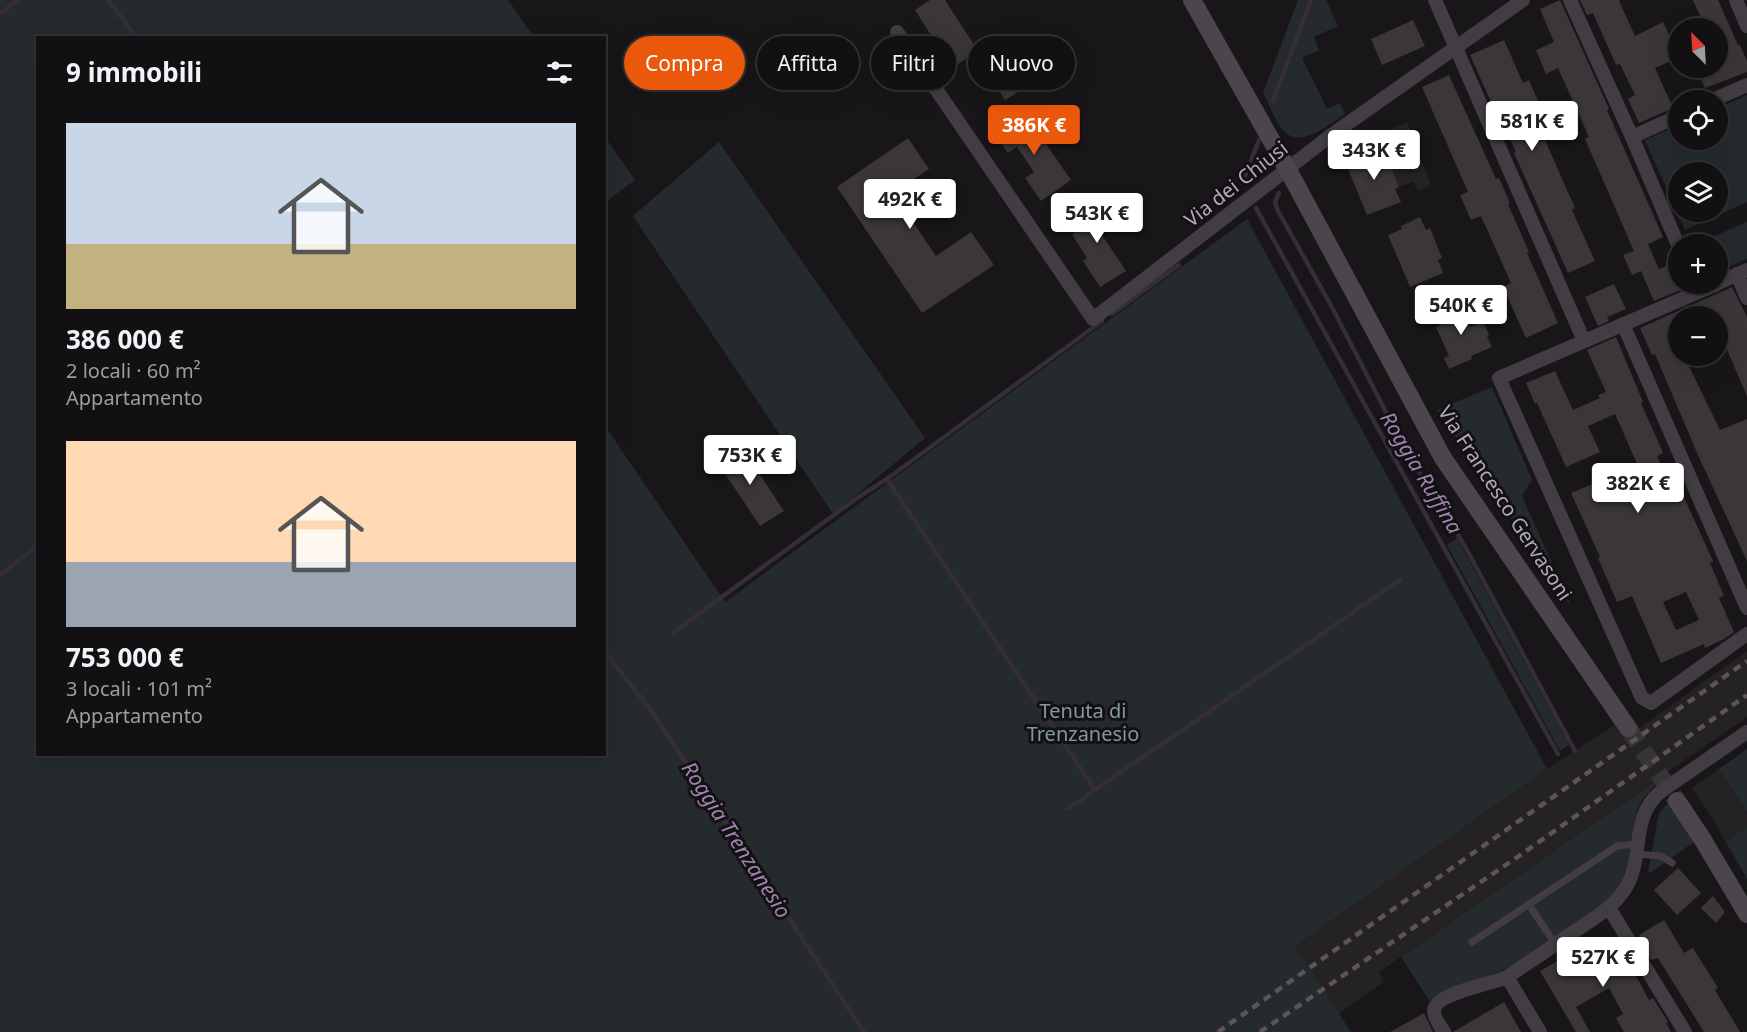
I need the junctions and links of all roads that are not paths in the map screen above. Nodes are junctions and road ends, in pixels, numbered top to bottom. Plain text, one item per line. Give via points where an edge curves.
1 (1192, 0) edge
2 (1435, 0) edge
3 (1523, 0) edge
4 (1570, 0) edge
5 (1736, 0) edge
6 (1747, 26) edge
7 (897, 32) dead end
8 (1456, 48) junction
9 (1747, 85) edge
10 (1728, 93) edge
11 (1668, 121) edge
12 (1632, 137) junction
13 (1287, 168) junction
14 (1673, 234) edge
15 (1742, 272) edge
16 (1728, 278) edge
17 (1685, 294) edge
18 (1747, 298) edge
19 (1623, 324) junction
20 (1584, 341) junction
21 (1747, 608) edge
22 (1747, 634) edge
23 (1628, 728) tunnel mouth
24 (1747, 732) edge
25 (1677, 801) tunnel mouth
26 (1637, 849) junction
27 (1672, 863) dead end
28 (1529, 905) junction
29 (1609, 908) junction
30 (1747, 914) edge
31 (1472, 942) dead end
32 (1556, 945) junction
33 (1507, 977) junction
34 (1444, 1032) edge
35 (1540, 1032) edge
36 (1685, 1032) edge

1 - 13 street, Via Francesco Gervasoni
2 - 8 street
3 - 8 street, Via dei Chiusi
4 - 12 street
5 - 6 street
7 - 13 street, Via dei Chiusi via 1093,319
8 - 13 street, Via dei Chiusi
8 - 20 street
9 - 10 street
11 - 12 street
12 - 14 street
13 - 23 street, Via Francesco Gervasoni via 1443,458
15 - 16 street
15 - 18 street
17 - 19 street
19 - 20 street
19 - 21 street
20 - 22 street via 1499,378 1536,473 1642,698 1651,703
24 - 26 street via 1651,800 1642,818
25 - 30 street
26 - 27 lane
26 - 28 lane via 1617,846
26 - 29 street via 1631,876
28 - 31 lane
28 - 32 lane
29 - 32 street
29 - 36 street
32 - 33 street
33 - 34 street via 1439,1002 1434,1013
33 - 35 street

